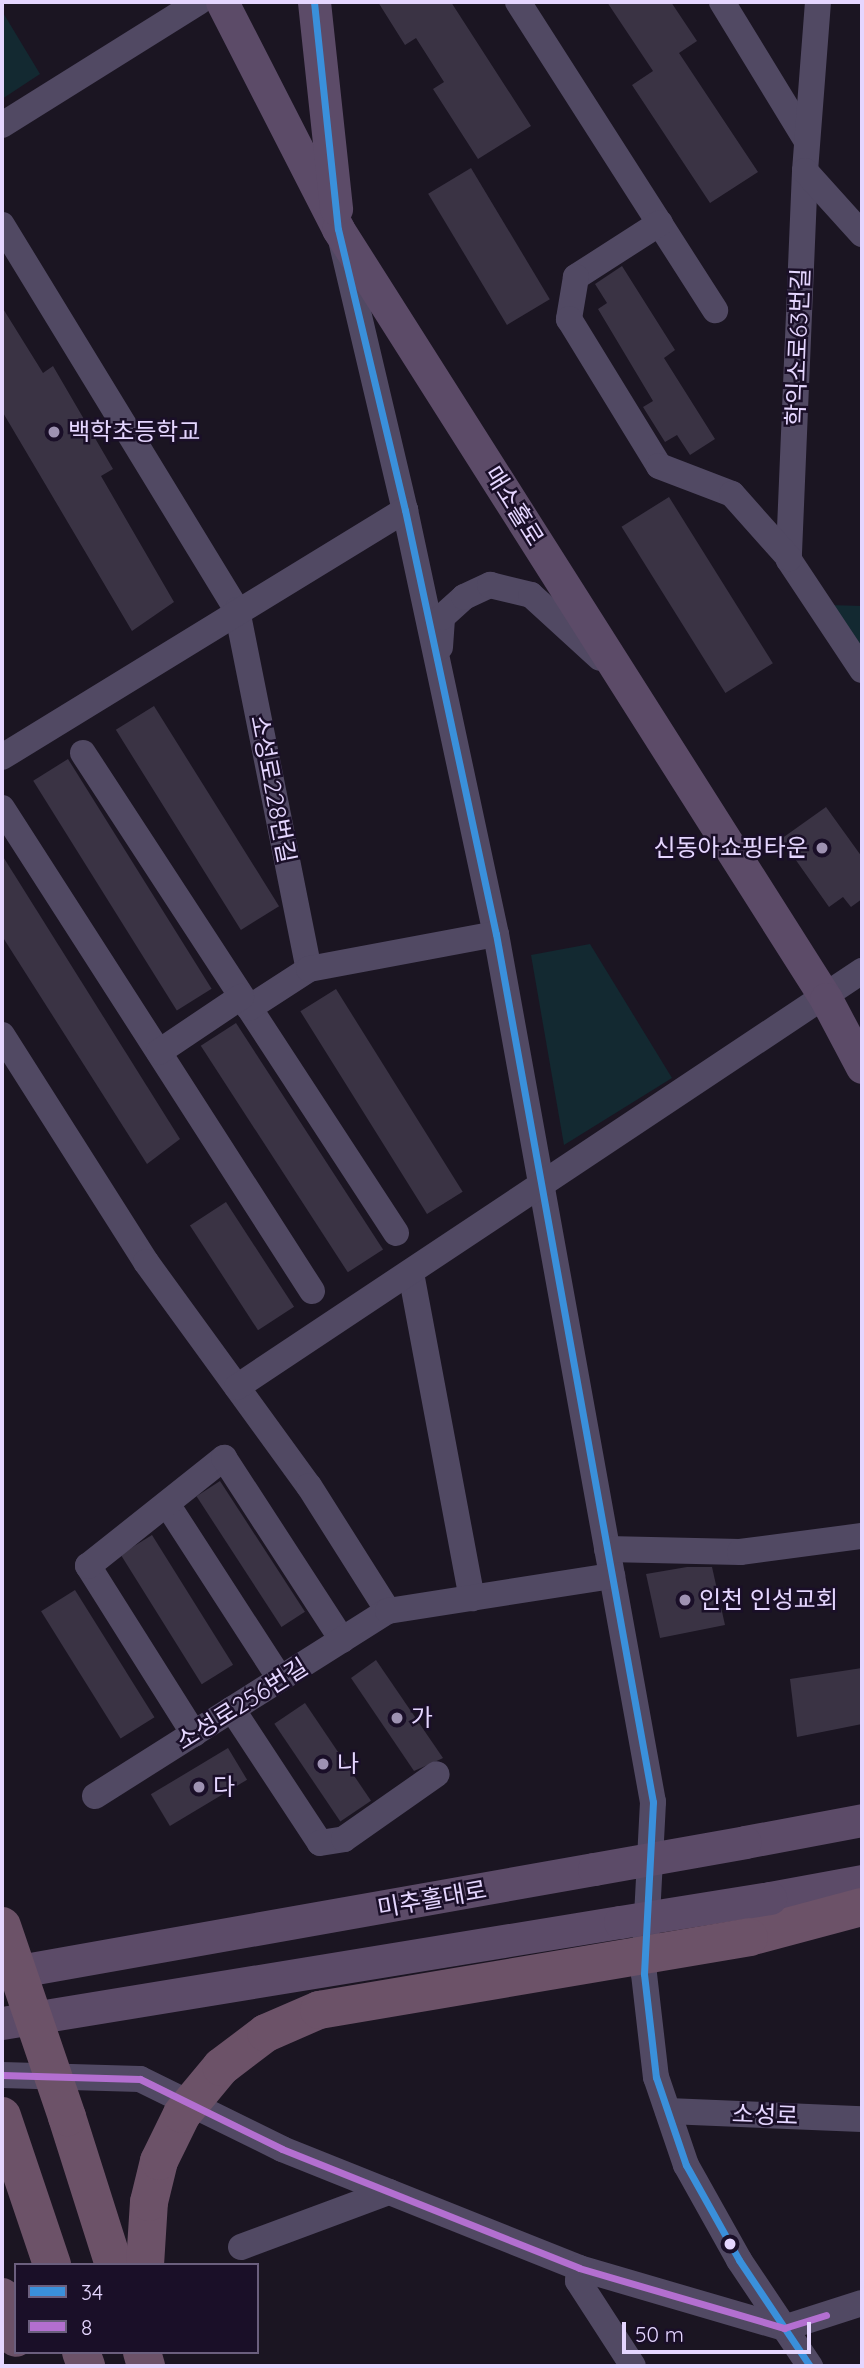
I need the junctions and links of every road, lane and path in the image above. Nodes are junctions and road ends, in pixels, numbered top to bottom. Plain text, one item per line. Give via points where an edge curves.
1 (199, 2) edge
2 (222, 2) edge
3 (314, 2) edge
4 (518, 2) edge
5 (722, 2) edge
6 (818, 2) edge
7 (2, 125) edge
8 (807, 141) junction
9 (805, 170) junction
10 (660, 223) junction
11 (2, 225) edge
12 (338, 229) junction
13 (862, 234) edge
14 (715, 310) dead end
15 (405, 510) junction
16 (789, 558) junction
17 (237, 610) junction
18 (439, 666) junction
19 (862, 670) edge
20 (629, 687) junction
21 (83, 753) dead end
22 (2, 757) edge
23 (2, 808) edge
24 (496, 934) junction
25 (309, 969) junction
26 (862, 971) edge
27 (825, 999) junction
28 (245, 1002) junction
29 (862, 1034) edge
30 (2, 1035) edge
31 (159, 1052) junction
32 (862, 1067) edge
33 (542, 1188) junction
34 (396, 1233) dead end
35 (411, 1273) junction
36 (312, 1291) dead end
37 (237, 1387) junction
38 (167, 1504) junction
39 (862, 1536) edge
40 (607, 1549) junction
41 (612, 1576) junction
42 (472, 1598) junction
43 (388, 1611) junction
44 (342, 1640) junction
45 (280, 1679) junction
46 (232, 1709) junction
47 (194, 1734) junction
48 (438, 1774) dead end
49 (95, 1796) dead end
50 (862, 1821) edge
51 (862, 1881) edge
52 (862, 1907) edge
53 (2, 1926) edge
54 (2, 1974) edge
55 (2, 2023) edge
56 (2, 2075) edge
57 (668, 2111) junction
58 (2, 2116) edge
59 (862, 2119) edge
60 (389, 2192) junction
61 (242, 2247) dead end
62 (50, 2263) edge
63 (113, 2263) edge
64 (145, 2263) edge
65 (579, 2268) junction
66 (2, 2297) edge
67 (862, 2303) edge
68 (785, 2328) junction
69 (14, 2332) edge
70 (633, 2366) edge
71 (810, 2366) edge

1 - 7 street
2 - 12 main road, 매소홀로
3 - 12 main road
4 - 10 street
5 - 8 street
6 - 8 street, 학익소로63번길
8 - 9 street, 학익소로63번길
9 - 13 street
9 - 16 street, 학익소로63번길
10 - 14 street
10 - 16 street via 576,276 569,318 659,466 732,494
11 - 17 street
12 - 15 street
12 - 20 main road, 매소홀로
15 - 17 street
15 - 18 street
16 - 19 street
17 - 22 street
17 - 25 street, 소성로228번길
18 - 20 street via 442,617 464,597 490,585 531,595
18 - 24 street
20 - 27 main road, 매소홀로
21 - 28 street
23 - 31 street
24 - 25 street
24 - 33 street
25 - 28 street
26 - 27 street
27 - 29 main road
27 - 32 main road
27 - 33 street
28 - 31 street
28 - 34 street
30 - 37 street via 146,1262
31 - 36 street
33 - 35 street
33 - 40 street
35 - 37 street
35 - 42 street
37 - 43 street via 309,1486
38 - 44 street via 224,1458
38 - 45 street
38 - 47 street via 88,1566
39 - 40 street via 740,1552
40 - 41 street
41 - 42 street, 소성로256번길
41 - 57 street via 653,1802 644,1974 656,2077
42 - 43 street, 소성로256번길
43 - 44 street, 소성로256번길
44 - 45 street, 소성로256번길
45 - 46 street, 소성로256번길
46 - 47 street, 소성로256번길
46 - 48 street via 320,1843 344,1839
47 - 49 street, 소성로256번길
50 - 54 main road, 미추홀대로, bridge
51 - 55 main road, bridge
52 - 64 highway, bridge via 749,1937 319,2010 266,2033 221,2067 182,2115 159,2161 149,2202
53 - 63 highway, bridge
56 - 60 street via 140,2079 282,2149
57 - 59 street, 소성로
57 - 68 street via 686,2165 739,2260
58 - 62 highway
60 - 61 street
60 - 65 street
65 - 68 street
65 - 70 street via 578,2281
66 - 69 highway
67 - 68 street
68 - 71 street

